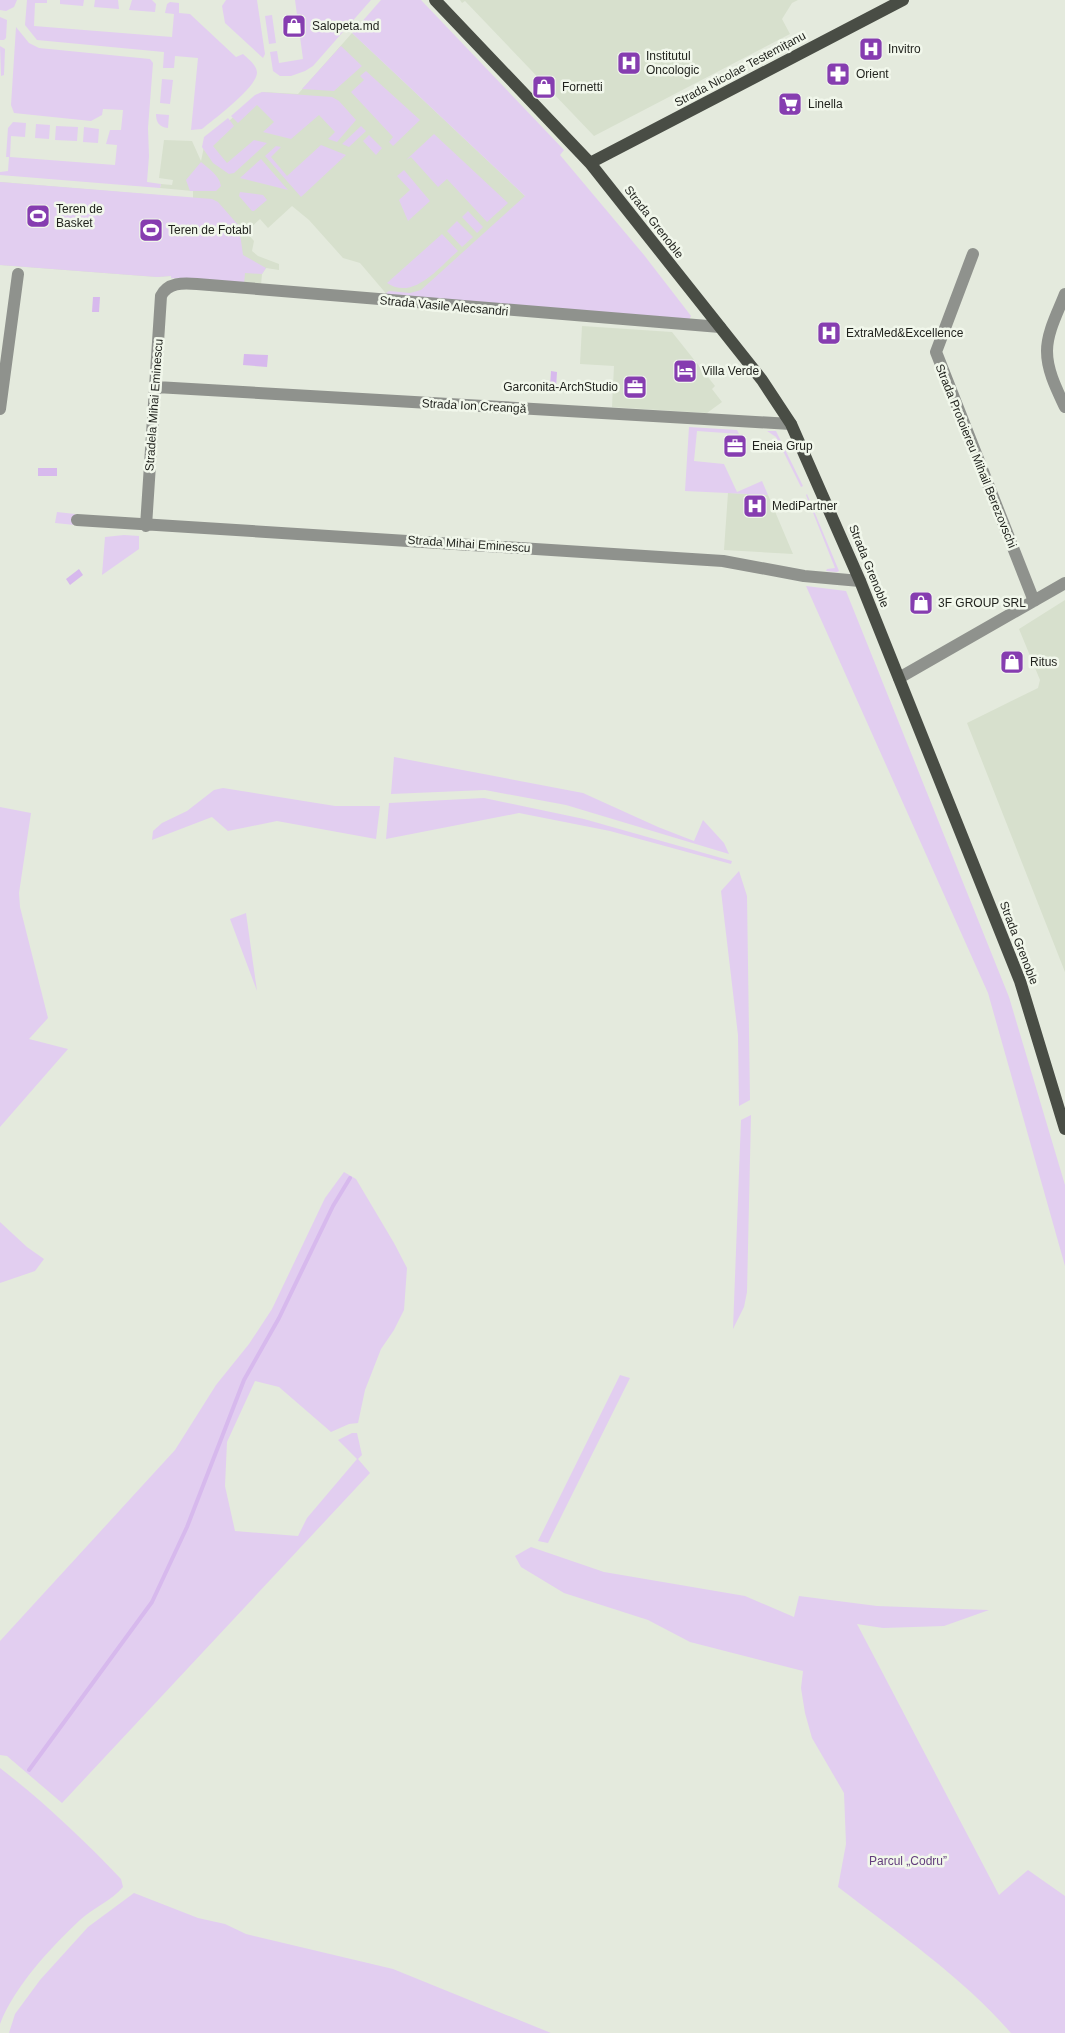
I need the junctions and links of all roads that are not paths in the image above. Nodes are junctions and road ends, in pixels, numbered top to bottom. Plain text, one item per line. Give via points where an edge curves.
1 (435, 0) edge
2 (903, 0) edge
3 (590, 163) junction
4 (973, 254) dead end
5 (18, 274) dead end
6 (168, 288) joint
7 (1065, 294) edge
8 (720, 327) junction
9 (156, 387) junction
10 (1065, 407) edge
11 (0, 409) edge
12 (792, 424) junction
13 (77, 520) dead end
14 (146, 526) junction
15 (860, 581) junction
16 (1065, 583) edge
17 (1034, 601) junction
18 (899, 678) junction
19 (1065, 1129) edge

1 - 3 main road, Strada Grenoble
2 - 3 main road, Strada Nicolae Testemițanu
3 - 8 main road, Strada Grenoble
4 - 17 street, Strada Protoiereu Mihail Berezovschi via 936,352
5 - 11 street
6 - 8 street, Strada Vasile Alecsandri via 184,284
6 - 9 street, Stradela Mihai Eminescu via 161,296
7 - 10 street via 1047,350 1053,380
8 - 12 main road, Strada Grenoble
9 - 12 street, Strada Ion Creangă
9 - 14 street, Stradela Mihai Eminescu
12 - 15 main road, Strada Grenoble
13 - 14 street, Strada Mihai Eminescu
14 - 15 street, Strada Mihai Eminescu via 723,561 804,576
15 - 18 main road, Strada Grenoble
16 - 17 street
17 - 18 street
18 - 19 main road, Strada Grenoble via 1020,981

